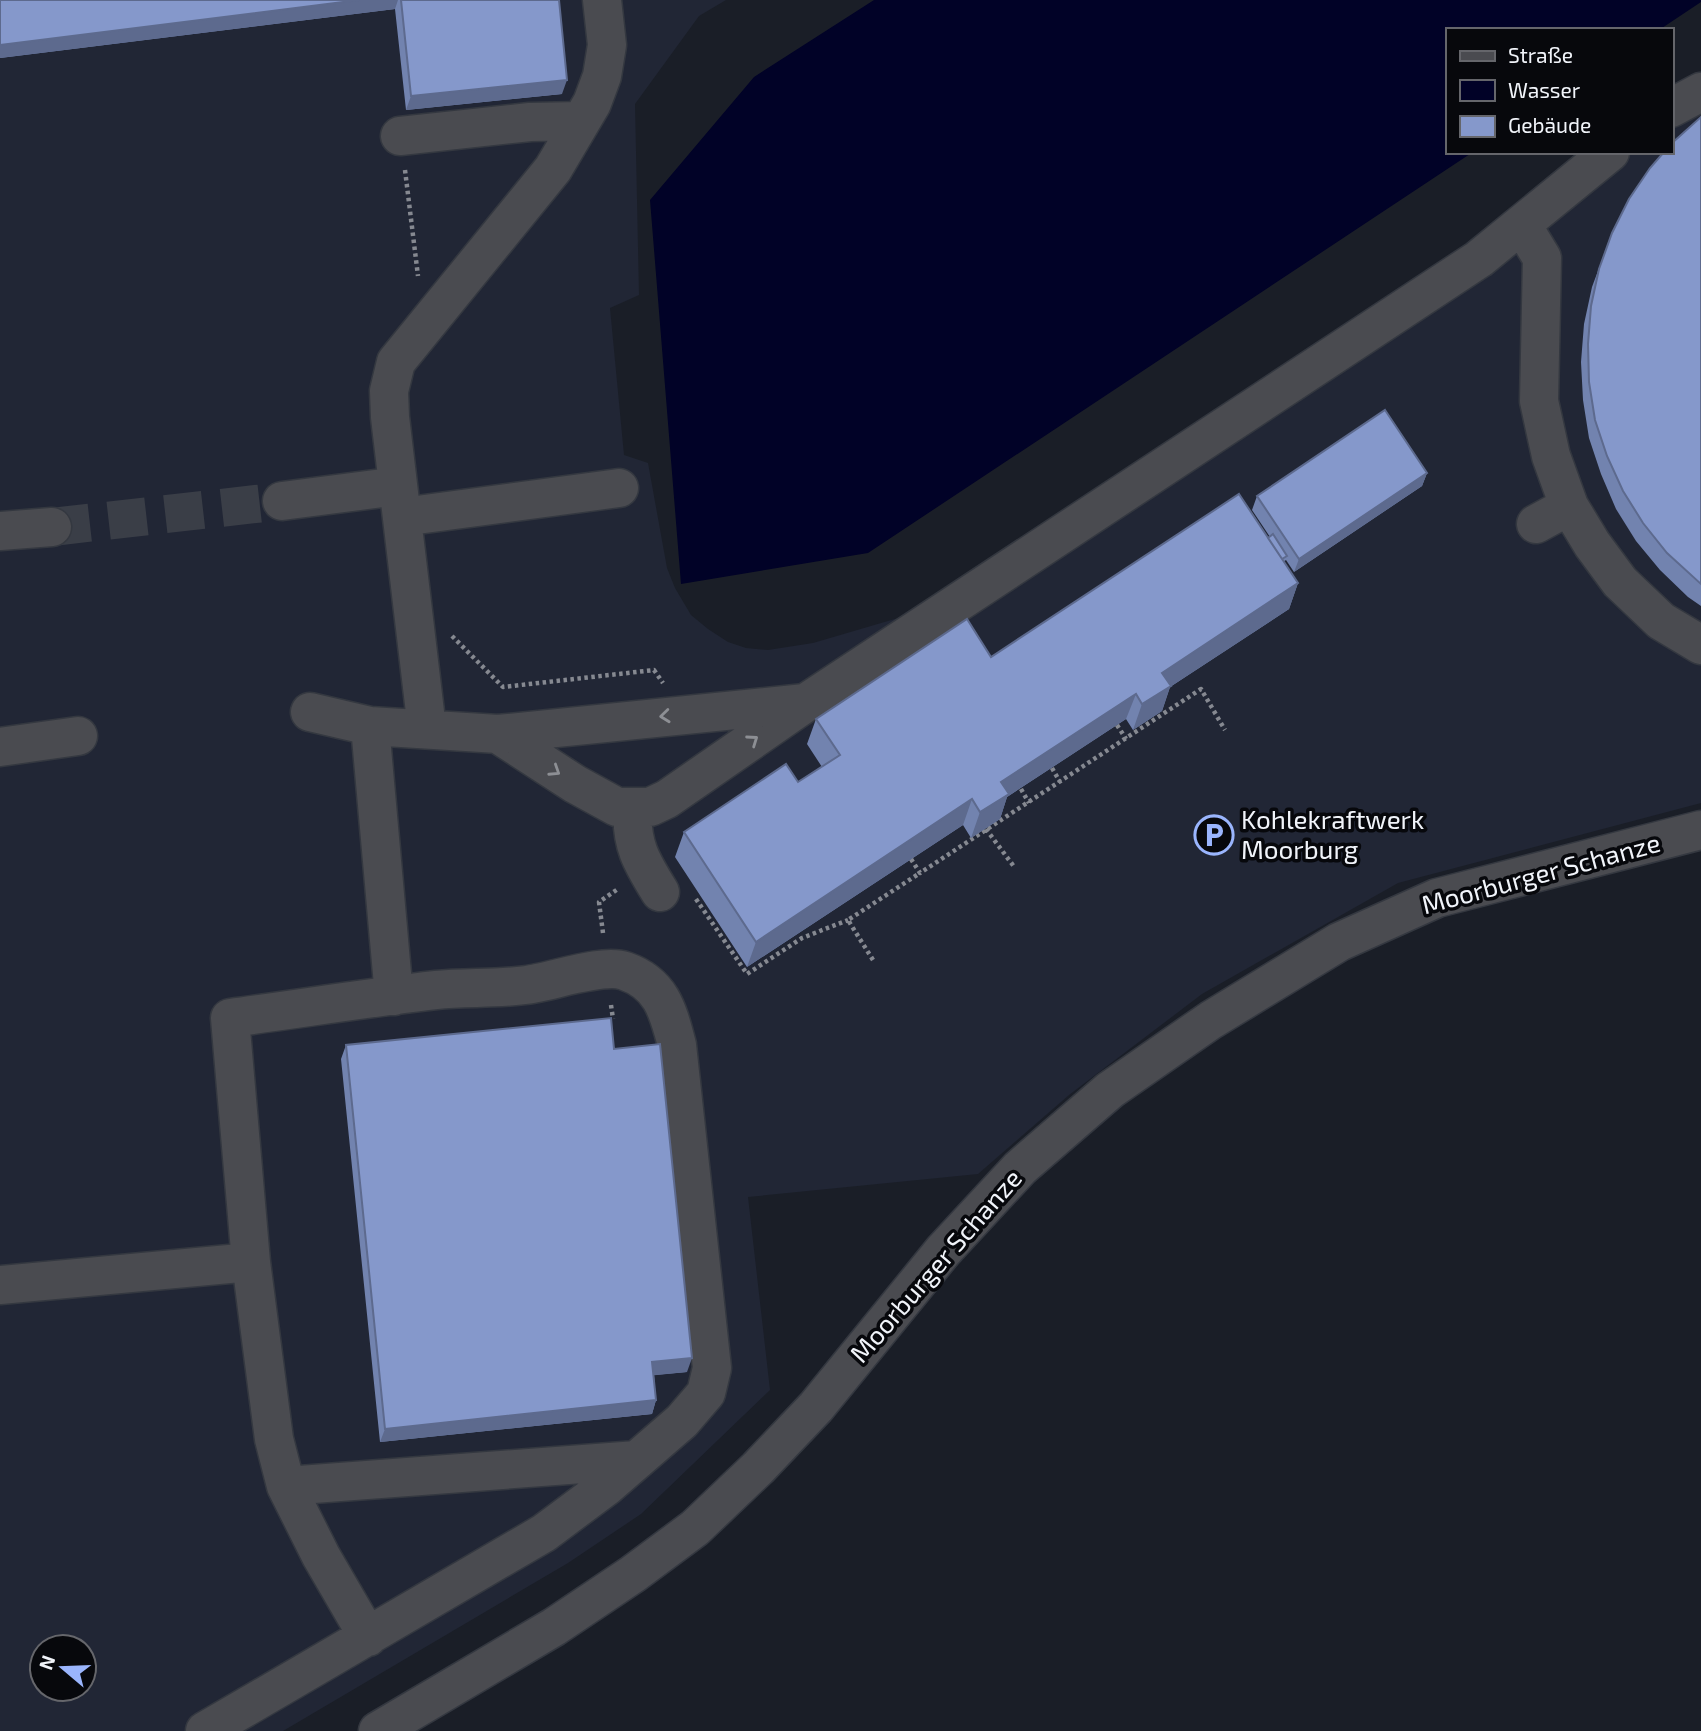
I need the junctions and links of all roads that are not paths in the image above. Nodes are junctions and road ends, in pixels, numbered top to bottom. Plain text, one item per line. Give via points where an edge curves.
1 (602, 0) edge
2 (1701, 92) edge
3 (1673, 107) edge
4 (581, 121) junction
5 (400, 136) road end
6 (1608, 154) edge
7 (1522, 225) junction
8 (619, 488) dead end
9 (282, 501) tunnel mouth
10 (400, 501) junction
11 (1569, 506) junction
12 (1536, 524) dead end
13 (52, 527) tunnel mouth
14 (0, 531) edge
15 (1701, 645) edge
16 (807, 702) junction
17 (310, 712) dead end
18 (370, 726) junction
19 (427, 729) junction
20 (498, 734) junction
21 (78, 736) dead end
22 (0, 747) edge
23 (633, 808) junction
24 (1701, 830) edge
25 (665, 884) road end
26 (394, 996) junction
27 (251, 1262) junction
28 (0, 1285) edge
29 (637, 1460) junction
30 (286, 1486) junction
31 (368, 1637) junction
32 (205, 1731) edge
33 (378, 1731) edge

1 - 4 street via 607,45 595,94
2 - 3 street
4 - 5 street via 530,121
4 - 10 street via 554,169 396,362 389,391
6 - 7 street
7 - 11 street via 1542,258 1539,401 1551,456
7 - 16 street via 1479,259
8 - 10 street
9 - 10 street
10 - 19 street
11 - 12 street
11 - 15 street via 1620,582 1661,621
13 - 14 street
16 -> 20 street
23 -> 16 street via 667,799
17 - 18 street
18 - 19 street
18 - 26 street
19 - 20 street
20 -> 23 street via 575,784 617,807
21 - 22 street
23 - 25 street via 632,836
24 - 33 street, Moorburger Schanze via 1437,898 1339,942 1211,1020 1110,1090 1020,1168 943,1251 816,1407 695,1528 554,1627
26 - 27 street via 230,1018
26 - 29 street via 526,985 608,969 642,980 667,1007 677,1045 712,1368 706,1393
27 - 28 street
27 - 30 street via 274,1439
29 - 30 street
29 - 31 street via 544,1533
30 - 31 street
31 - 32 street

